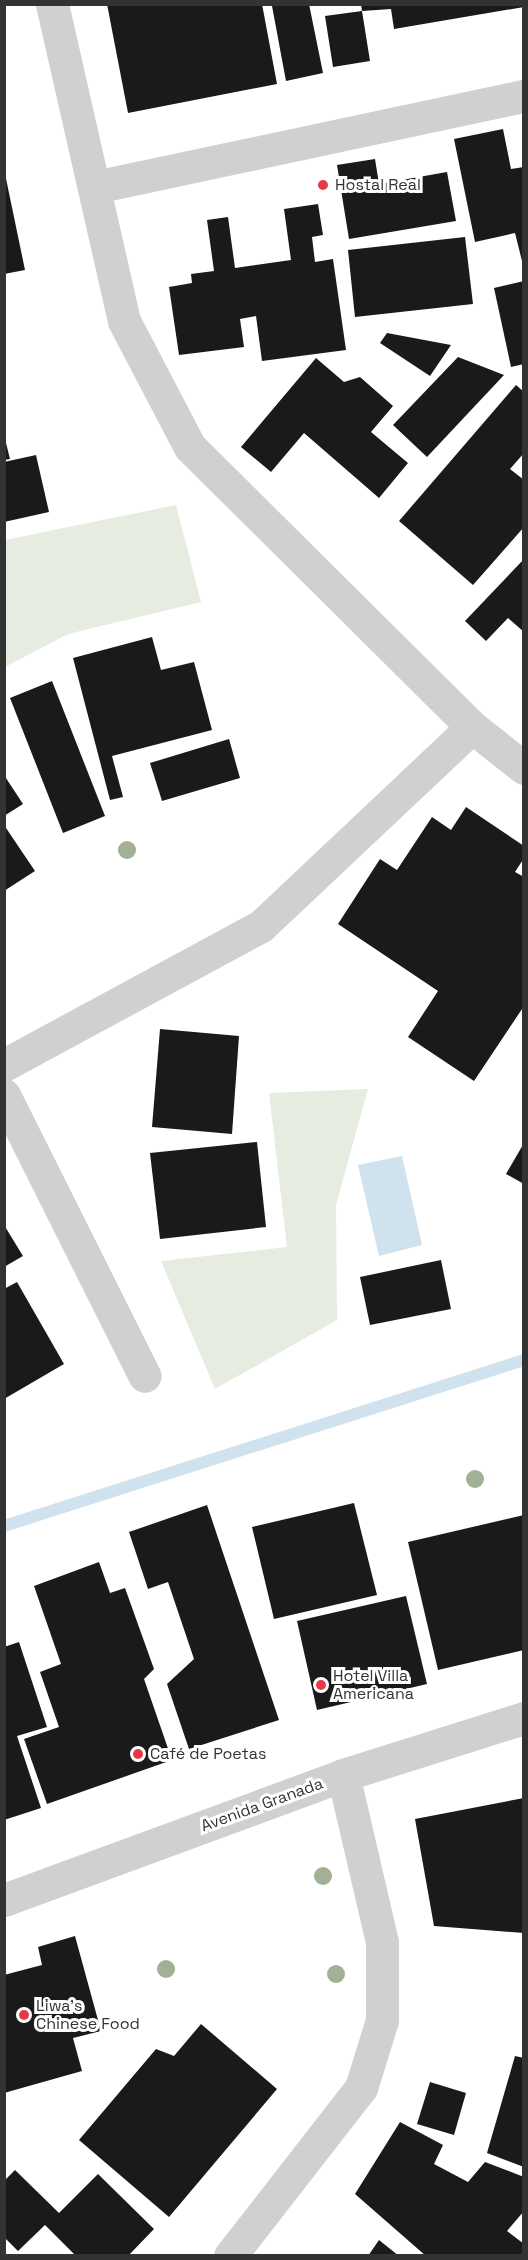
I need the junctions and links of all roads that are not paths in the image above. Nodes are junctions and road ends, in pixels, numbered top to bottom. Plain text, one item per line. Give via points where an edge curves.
1 (52, 4) edge
2 (524, 96) edge
3 (95, 187) junction
4 (472, 727) junction
5 (524, 768) edge
6 (4, 1065) edge
7 (4, 1095) edge
8 (144, 1376) dead end
9 (524, 1718) edge
10 (343, 1775) junction
11 (4, 1900) edge
12 (230, 2256) edge

1 - 3 street
2 - 3 street
3 - 4 street via 124,321 190,447
4 - 5 street
4 - 6 street via 261,926
7 - 8 street
9 - 10 street, Avenida Granada
10 - 11 street, Avenida Granada
10 - 12 street via 382,1942 382,2020 361,2088

